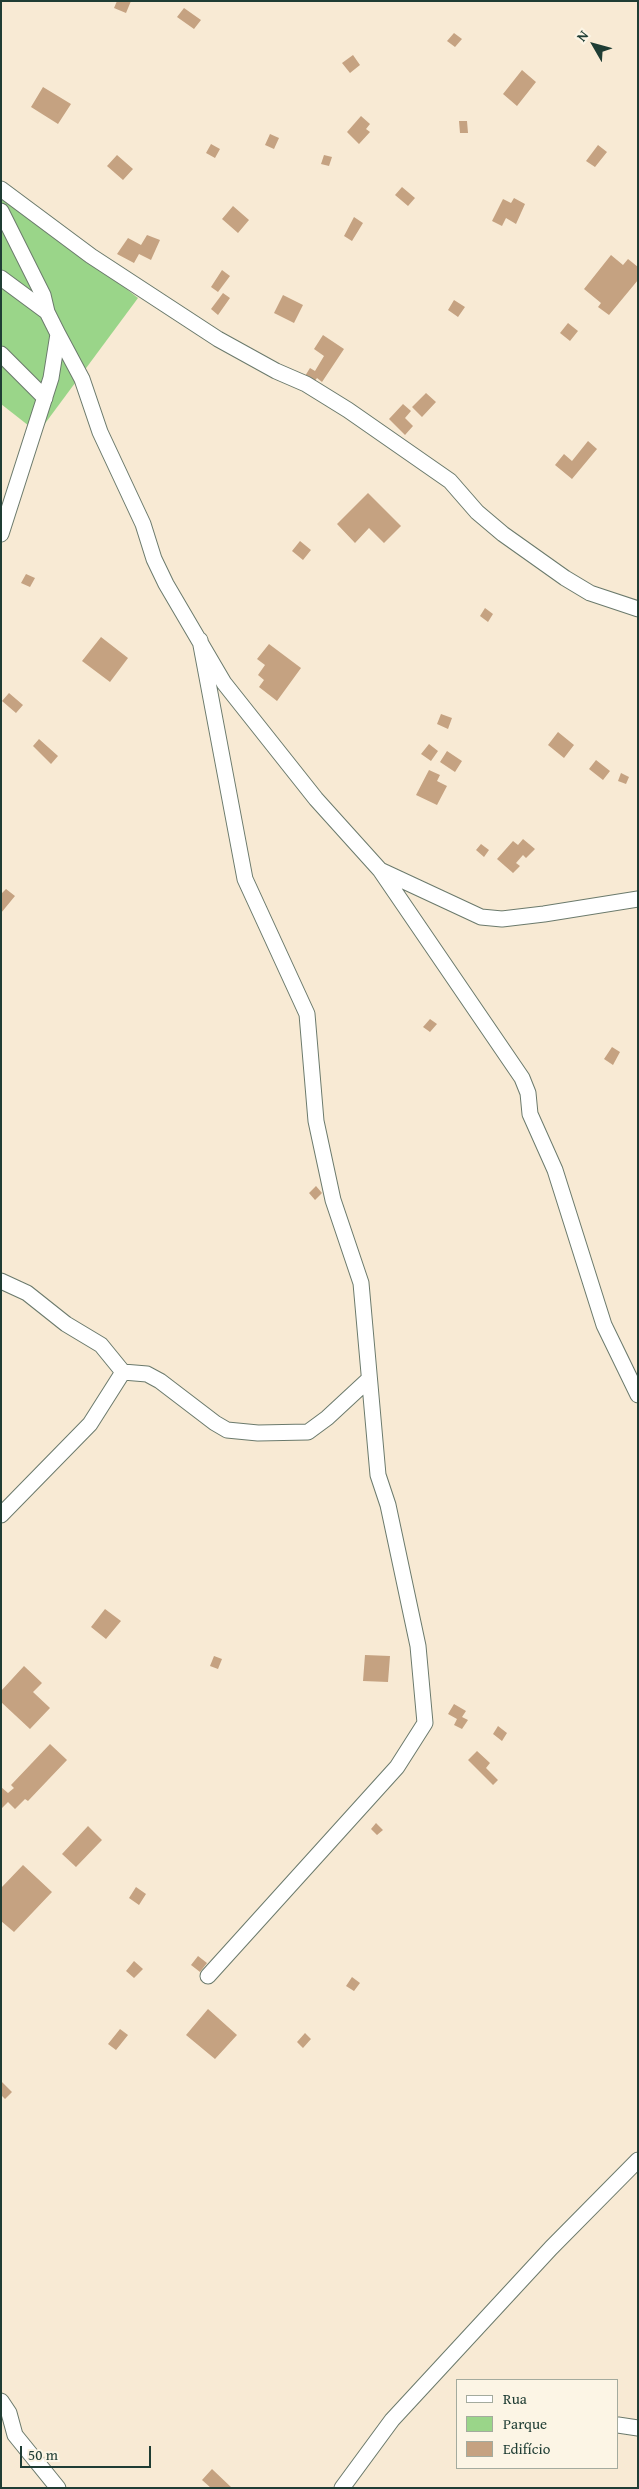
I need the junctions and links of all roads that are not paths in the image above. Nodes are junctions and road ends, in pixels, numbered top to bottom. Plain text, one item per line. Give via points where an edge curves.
1 (1, 189) edge
2 (1, 211) edge
3 (1, 278) edge
4 (47, 312) junction
5 (58, 334) junction
6 (1, 354) edge
7 (45, 398) junction
8 (1, 534) edge
9 (638, 609) edge
10 (200, 640) junction
11 (380, 870) junction
12 (637, 897) edge
13 (1, 1281) edge
14 (123, 1372) junction
15 (368, 1380) junction
16 (638, 1395) edge
17 (1, 1516) edge
18 (208, 1976) dead end
19 (638, 2160) edge
20 (1, 2401) edge
21 (619, 2425) edge
22 (638, 2428) edge
23 (58, 2488) edge
24 (342, 2488) edge

1 - 9 street via 91,256 218,339 306,384 348,410 450,481 477,512 503,534 565,578 590,593
2 - 4 street via 43,295
3 - 4 street
4 - 5 street
5 - 7 street
5 - 10 street via 82,379 100,432 143,524 154,559
6 - 7 street
7 - 8 street
10 - 11 street via 224,684 252,721
10 - 15 street via 245,879 307,1014 316,1122 333,1200 361,1283
11 - 12 street via 481,917 502,919 535,915
11 - 16 street via 522,1078 528,1092 530,1114 556,1170 604,1325
13 - 14 street via 27,1293 101,1346
14 - 15 street via 147,1374 160,1380 228,1430 258,1433 308,1432
14 - 17 street via 90,1424
15 - 18 street via 378,1475 388,1505 418,1646 425,1724 397,1767
19 - 24 street via 551,2248 392,2420
20 - 23 street via 9,2413 15,2435
21 - 22 street

